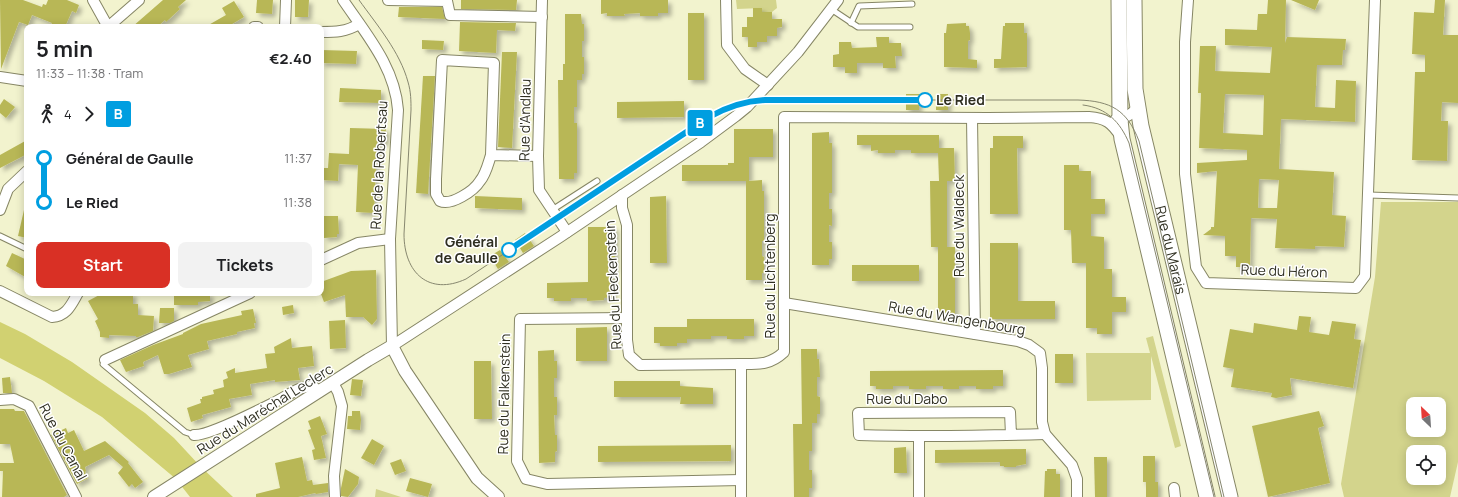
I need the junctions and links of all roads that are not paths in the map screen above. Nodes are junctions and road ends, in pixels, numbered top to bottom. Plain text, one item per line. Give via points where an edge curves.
1 (93, 0) edge
2 (138, 0) edge
3 (286, 0) edge
4 (343, 0) edge
5 (388, 0) edge
6 (542, 0) edge
7 (726, 0) edge
8 (838, 0) edge
9 (1119, 0) edge
10 (1134, 0) edge
11 (1188, 0) edge
12 (1375, 0) edge
13 (912, 4) dead end
14 (831, 9) junction
15 (542, 17) junction
16 (851, 23) junction
17 (106, 24) edge
18 (111, 24) edge
19 (285, 24) edge
20 (359, 24) junction
21 (910, 27) dead end
22 (324, 32) edge
23 (0, 77) edge
24 (24, 81) edge
25 (768, 85) junction
26 (1138, 106) junction
27 (972, 118) junction
28 (1103, 119) junction
29 (1120, 120) junction
30 (1122, 139) junction
31 (491, 155) junction
32 (538, 156) junction
33 (24, 174) edge
34 (597, 181) dead end
35 (622, 195) junction
36 (1369, 195) junction
37 (1458, 198) edge
38 (0, 210) edge
39 (552, 210) junction
40 (567, 232) junction
41 (0, 236) edge
42 (390, 239) junction
43 (24, 248) edge
44 (324, 259) edge
45 (0, 291) edge
46 (76, 296) edge
47 (244, 296) edge
48 (784, 303) junction
49 (627, 318) junction
50 (975, 334) junction
51 (392, 346) junction
52 (105, 360) joint
53 (741, 364) junction
54 (333, 384) junction
55 (319, 392) junction
56 (0, 400) edge
57 (1045, 434) junction
58 (194, 435) joint
59 (1010, 435) junction
60 (919, 436) junction
61 (741, 480) junction
62 (76, 497) edge
63 (154, 497) edge
64 (335, 497) edge
65 (498, 497) edge
66 (741, 497) edge
67 (920, 497) edge
68 (1077, 497) edge
69 (1207, 497) edge
70 (1230, 497) edge

1 - 17 street
2 - 18 street
3 - 19 street
4 - 20 street, Rue de la Robertsau
5 - 15 street via 447,1 450,15
6 - 15 street, Rue d'Andlau
7 - 25 street via 727,45 745,68
8 - 14 street
9 - 29 main road, Rue du Marais
10 - 26 main road, Rue du Marais via 1135,89
11 - 36 street, Rue du Héron via 1185,42 1185,174 1196,267 1206,283 1356,288 1365,276
12 - 36 street, Rue du Héron
13 - 16 lane via 858,6
14 - 16 lane
14 - 25 street via 798,52
15 - 32 street, Rue d'Andlau
16 - 21 lane via 858,27
20 - 22 street via 338,33
20 - 42 street, Rue de la Robertsau via 390,74 398,102
23 - 24 street
25 - 35 street via 736,116
26 - 29 street via 1130,115
26 - 70 main road, Rue du Marais
27 - 28 street
27 - 48 street, Rue du Lichtenberg via 784,117
27 - 50 street, Rue du Waldeck
28 - 29 street
28 - 30 street
29 - 30 main road, Rue du Marais
30 - 69 main road, Rue du Marais
31 - 31 street via 484,175 476,186 451,202 442,203 438,200 436,179 442,60 494,63
31 - 32 street
32 - 39 street, Rue d'Andlau via 538,190
33 - 38 street via 8,189
34 - 39 lane
35 - 40 street
35 - 49 street, Rue du Fleckenstein via 622,208 627,225
36 - 37 lane
39 - 40 street, Rue d'Andlau
40 - 51 street
41 - 43 lane
42 - 44 street via 358,243
42 - 51 street, Rue de la Robertsau
45 - 46 street via 52,317 60,316 70,308
47 - 52 street
48 - 50 street, Rue du Wangenbourg
48 - 53 street, Rue du Lichtenberg via 784,352 776,360 760,364
49 - 53 street, Rue du Fleckenstein via 629,354 640,365
49 - 61 street, Rue du Falkenstein via 520,319 517,460 526,478 547,484
50 - 57 street, Rue du Wangenbourg via 1029,344 1040,353 1042,422
51 - 54 street, Rue du Maréchal Leclerc
51 - 65 street via 405,371 477,478
52 - 58 lane via 103,364 185,432
53 - 61 street
54 - 55 street, Rue du Maréchal Leclerc
54 - 64 street via 342,406 334,476
55 - 58 street via 313,386 302,386 219,428
55 - 63 street, Rue du Maréchal Leclerc
56 - 62 street, Rue du Canal via 14,399 29,406
57 - 59 street, Rue du Dabo
57 - 68 street via 1072,465 1077,479
59 - 60 street, Rue du Dabo
59 - 60 street, Rue du Dabo via 1010,412 858,413 858,435
60 - 67 street
61 - 66 street

